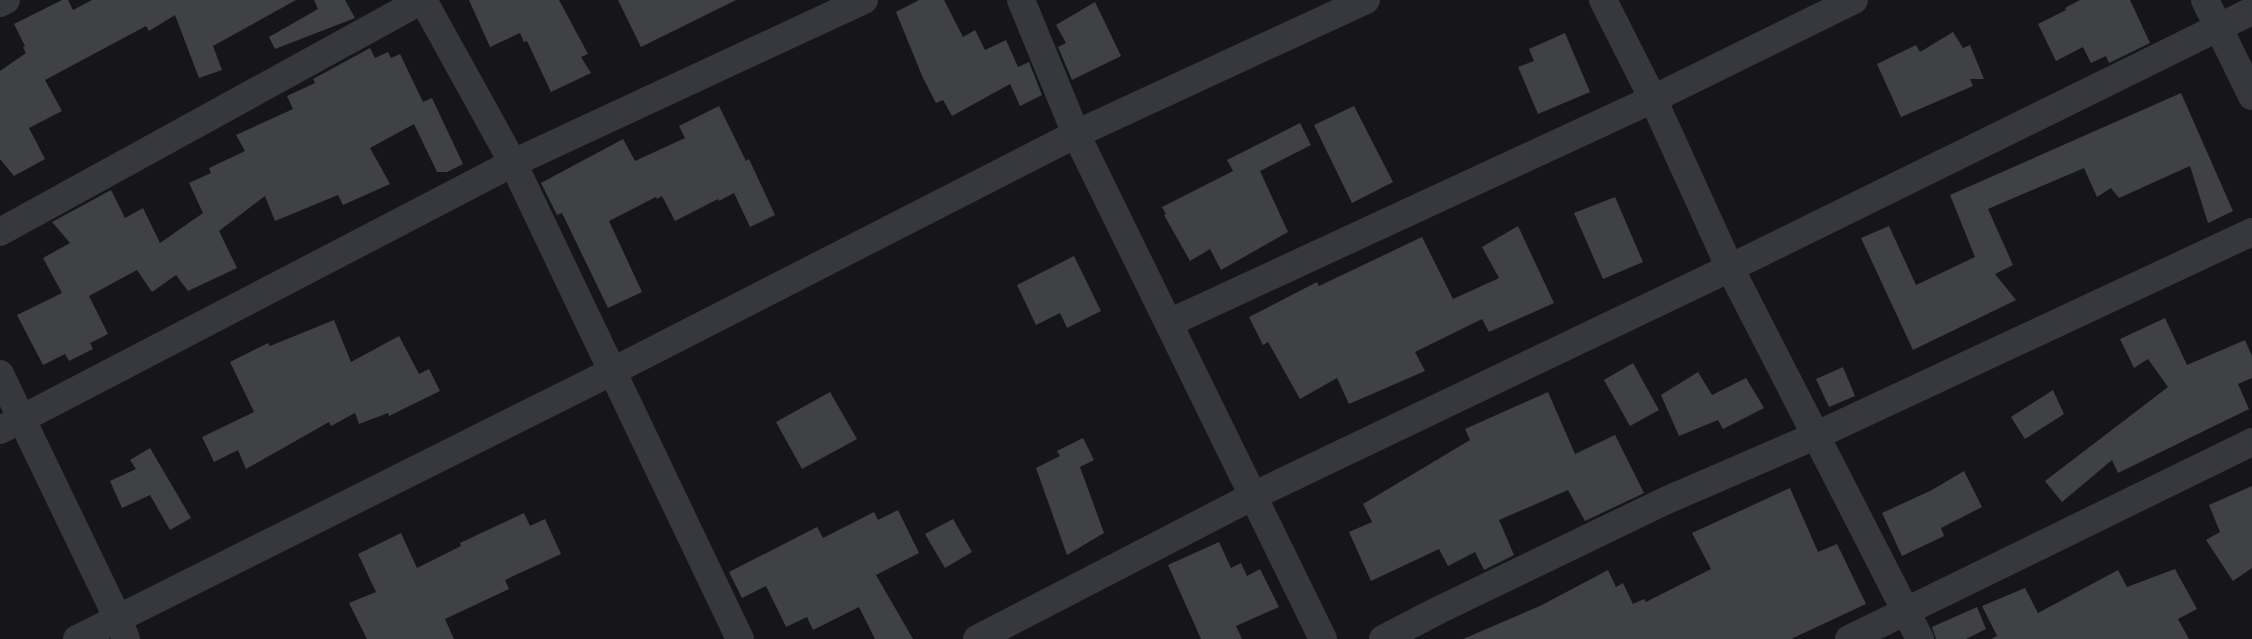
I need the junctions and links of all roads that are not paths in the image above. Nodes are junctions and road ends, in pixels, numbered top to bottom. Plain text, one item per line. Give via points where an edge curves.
1 (6, 0) edge
2 (423, 0) edge
3 (864, 0) edge
4 (1021, 0) edge
5 (1366, 0) edge
6 (1603, 0) edge
7 (1854, 0) edge
8 (2205, 0) edge
9 (0, 3) edge
10 (2252, 11) edge
11 (2217, 28) junction
12 (2252, 96) edge
13 (1653, 99) junction
14 (1076, 134) junction
15 (513, 163) junction
16 (0, 231) edge
17 (2252, 232) edge
18 (1730, 268) junction
19 (1169, 323) junction
20 (613, 371) junction
21 (0, 374) edge
22 (11, 425) edge
23 (1815, 436) junction
24 (2252, 442) edge
25 (1253, 496) junction
26 (1906, 610) junction
27 (122, 629) edge
28 (77, 639) edge
29 (740, 639) edge
30 (978, 639) edge
31 (1323, 639) edge
32 (1383, 639) edge
33 (1849, 639) edge
34 (1920, 639) edge

1 - 9 street
2 - 15 street
2 - 16 street
3 - 15 street
4 - 14 street
5 - 14 street
6 - 13 street
7 - 13 street
8 - 11 street
10 - 11 street
11 - 12 street
11 - 18 street
13 - 18 street
13 - 19 street
14 - 19 street
14 - 20 street
15 - 20 street
15 - 22 street
17 - 23 street
18 - 23 street
18 - 25 street
19 - 25 street
20 - 27 street
20 - 29 street
21 - 22 street
22 - 27 street
23 - 26 street
23 - 32 street via 1667,500
24 - 26 street
25 - 30 street
25 - 31 street
26 - 33 street
26 - 34 street
27 - 28 street

